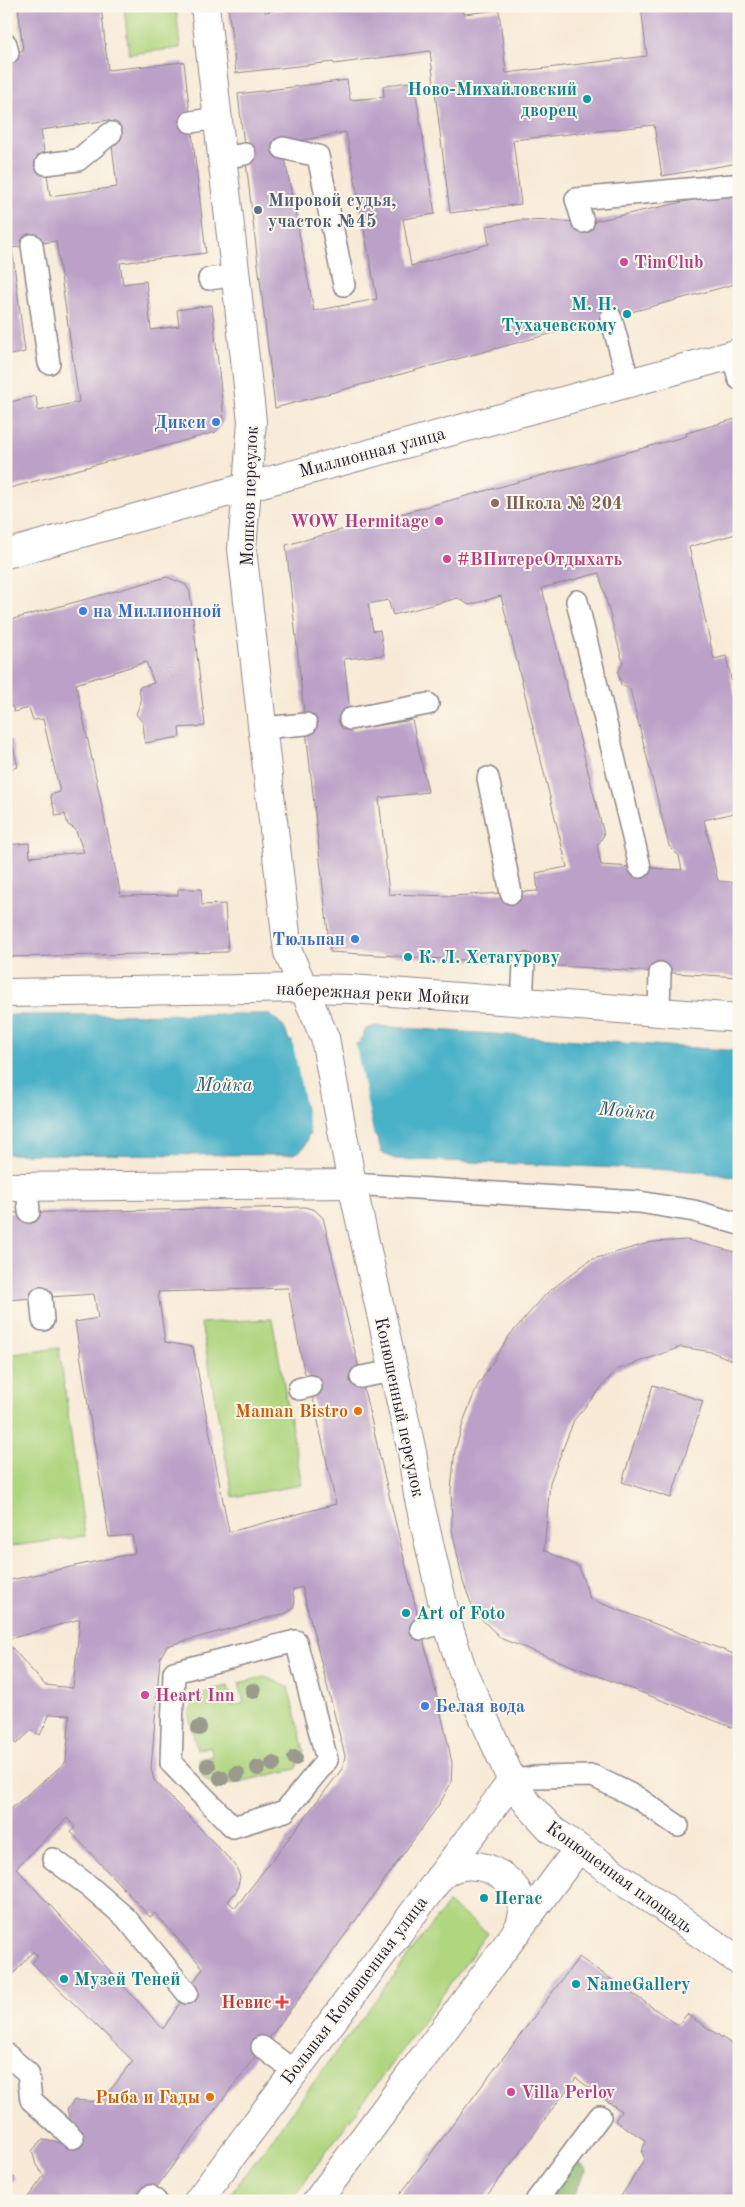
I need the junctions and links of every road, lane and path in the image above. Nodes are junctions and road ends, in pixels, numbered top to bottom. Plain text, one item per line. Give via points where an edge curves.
1 (205, 6) edge
2 (218, 118) junction
3 (191, 122) dead end
4 (111, 133) dead end
5 (283, 148) dead end
6 (46, 164) dead end
7 (732, 186) dead end
8 (583, 222) dead end
9 (32, 245) dead end
10 (236, 275) junction
11 (209, 279) dead end
12 (344, 285) dead end
13 (611, 318) dead end
14 (737, 362) edge
15 (49, 363) dead end
16 (629, 383) junction
17 (247, 487) junction
18 (6, 554) edge
19 (577, 602) dead end
20 (428, 704) dead end
21 (350, 719) dead end
22 (306, 724) dead end
23 (262, 728) junction
24 (488, 778) dead end
25 (640, 867) dead end
26 (510, 893) dead end
27 (524, 964) dead end
28 (660, 972) dead end
29 (302, 988) junction
30 (6, 993) edge
31 (522, 1002) junction
32 (659, 1012) junction
33 (739, 1018) edge
34 (344, 1141) joint
35 (352, 1184) junction
36 (21, 1195) edge
37 (739, 1224) edge
38 (40, 1298) dead end
39 (43, 1320) dead end
40 (394, 1371) junction
41 (361, 1377) dead end
42 (447, 1622) junction
43 (421, 1629) dead end
44 (310, 1658) joint
45 (463, 1672) joint
46 (512, 1781) junction
47 (678, 1826) dead end
48 (578, 1849) junction
49 (53, 1859) dead end
50 (433, 1884) junction
51 (510, 1941) junction
52 (739, 1962) edge
53 (187, 1993) dead end
54 (262, 2048) dead end
55 (6, 2054) edge
56 (294, 2071) junction
57 (600, 2116) dead end
58 (73, 2138) dead end
59 (198, 2201) edge
60 (317, 2201) edge
61 (536, 2201) edge

1 - 2 street, Мошков переулок
2 - 3 lane
2 - 10 street, Мошков переулок via 234,156
4 - 6 lane via 78,160
5 - 12 lane via 318,156
7 - 8 lane via 576,199
9 - 15 lane
10 - 11 lane
10 - 17 street, Мошков переулок via 252,420
13 - 16 lane
14 - 16 street, Миллионная улица
16 - 17 street, Миллионная улица
17 - 18 street, Миллионная улица
17 - 23 street, Мошков переулок via 242,549
19 - 25 lane
20 - 21 lane
22 - 23 lane
23 - 29 street, Мошков переулок via 288,952
24 - 26 lane
27 - 31 lane
28 - 32 lane
29 - 30 street, набережная реки Мойки
29 - 31 street, набережная реки Мойки
29 - 34 street, Мошков переулок via 325,1038
31 - 32 street, набережная реки Мойки
32 - 33 street, набережная реки Мойки
34 - 35 street, Конюшенный переулок
35 - 36 street
35 - 37 lane via 639,1202 694,1211
35 - 40 street, Конюшенный переулок
38 - 39 lane
40 - 41 lane
40 - 42 street, Конюшенный переулок
42 - 43 lane
42 - 45 street, Конюшенный переулок
44 - 44 lane via 296,1641 174,1672 171,1763 233,1827 285,1811 327,1760
45 - 46 street, Конюшенная площадь
46 - 47 lane via 534,1777 593,1776 638,1798
46 - 48 street, Конюшенная площадь via 551,1829
46 - 50 street, Большая Конюшенная улица
48 - 51 street
48 - 52 street, Конюшенная площадь
49 - 53 lane via 126,1918
50 - 51 street via 444,1872 460,1866 478,1865 495,1870 509,1880 519,1894 524,1911
50 - 56 street, Большая Конюшенная улица
51 - 60 street
54 - 56 lane
55 - 58 lane via 28,2074 31,2100
56 - 59 street, Большая Конюшенная улица
57 - 61 lane

